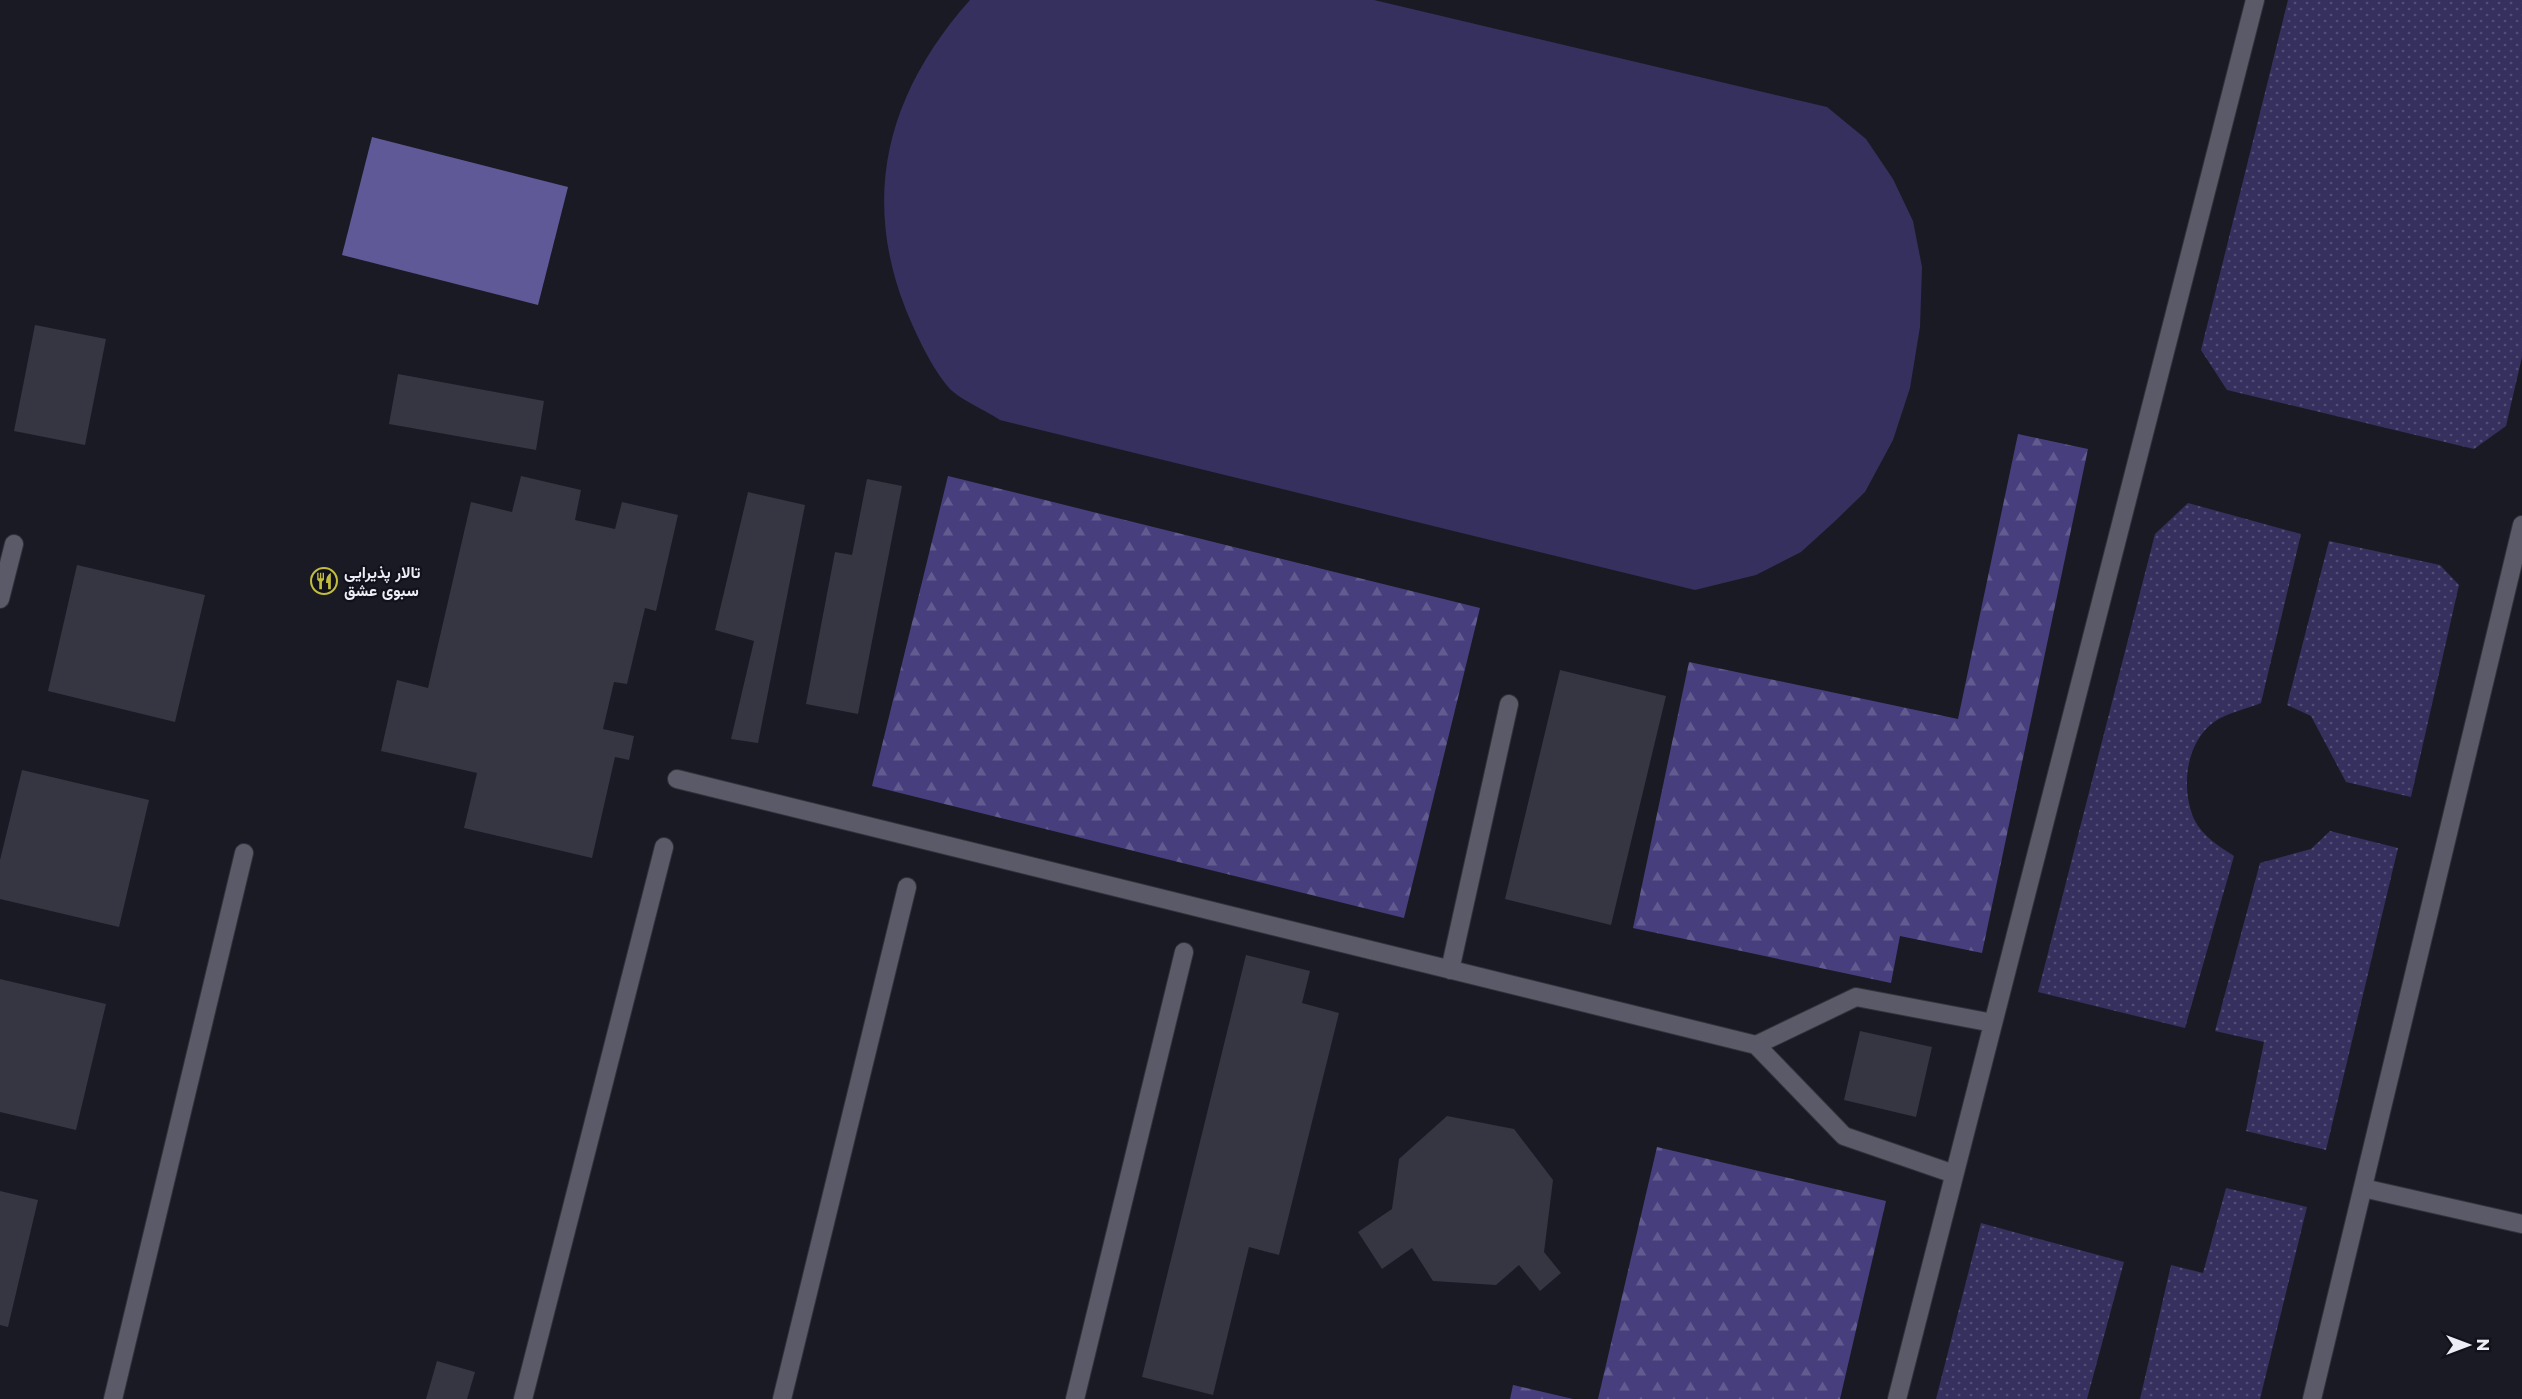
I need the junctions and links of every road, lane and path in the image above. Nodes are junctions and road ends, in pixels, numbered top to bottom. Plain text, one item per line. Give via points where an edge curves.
1 (2255, 0) edge
2 (2522, 525) edge
3 (14, 544) dead end
4 (0, 599) edge
5 (1509, 704) dead end
6 (677, 779) dead end
7 (664, 847) dead end
8 (244, 852) dead end
9 (907, 887) dead end
10 (1184, 952) dead end
11 (1450, 969) junction
12 (1993, 1023) junction
13 (1756, 1045) junction
14 (1954, 1174) junction
15 (2363, 1188) junction
16 (2522, 1224) edge
17 (113, 1399) edge
18 (523, 1399) edge
19 (782, 1399) edge
20 (1075, 1399) edge
21 (1897, 1399) edge
22 (2312, 1399) edge

1 - 12 lane
2 - 15 lane
3 - 4 lane
5 - 11 lane
6 - 11 lane
7 - 18 lane
8 - 17 lane
9 - 19 lane
10 - 20 lane
11 - 13 lane
12 - 13 lane via 1856,997
12 - 14 lane
13 - 14 lane via 1844,1136
14 - 21 lane
15 - 16 lane
15 - 22 lane

